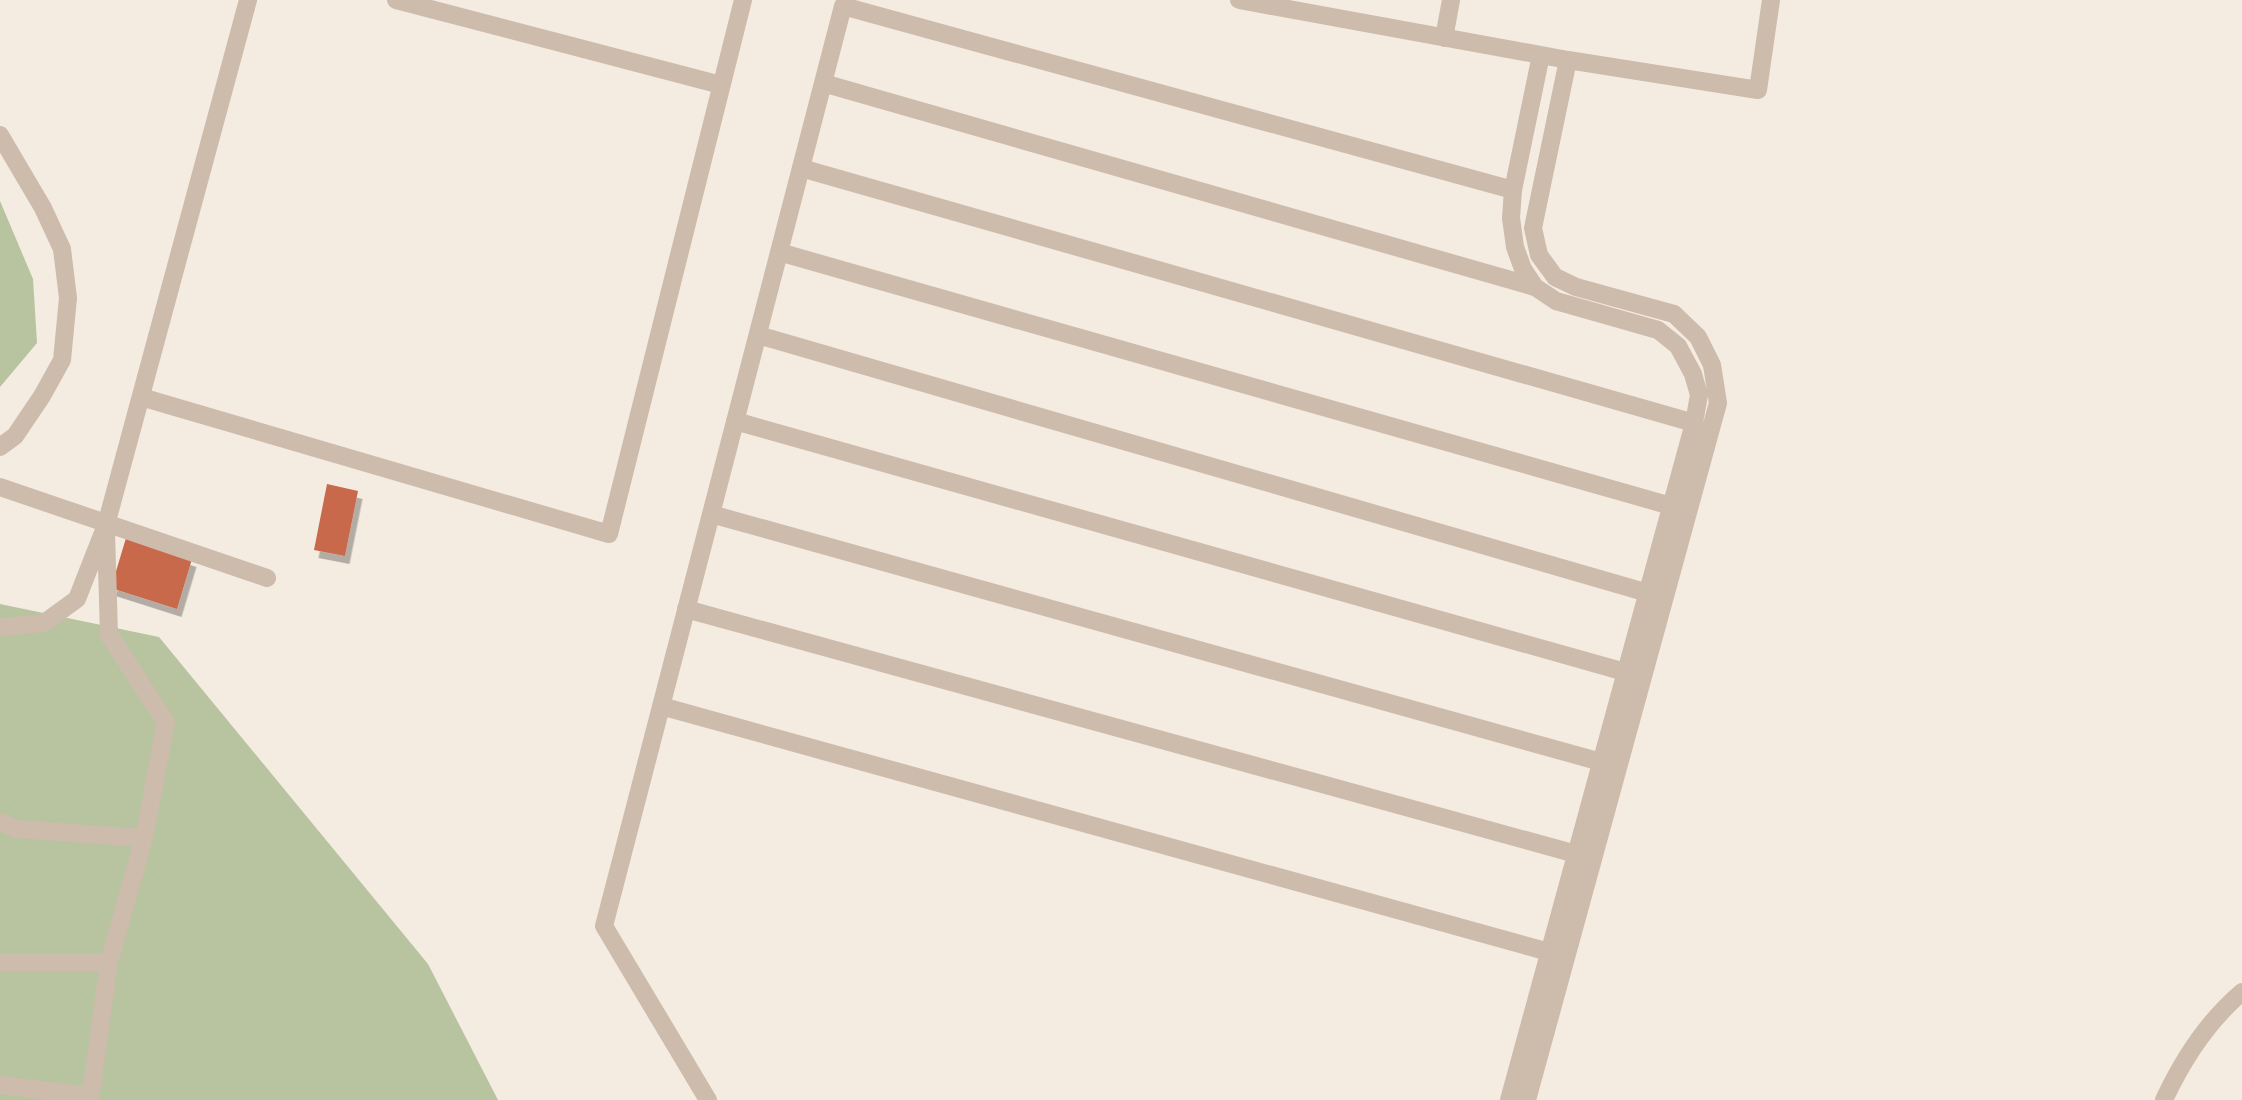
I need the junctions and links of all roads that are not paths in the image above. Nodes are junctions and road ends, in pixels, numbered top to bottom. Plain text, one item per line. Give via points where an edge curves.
1 (248, 0) edge
2 (397, 0) edge
3 (743, 0) edge
4 (1239, 0) edge
5 (1451, 0) edge
6 (1771, 0) edge
7 (1444, 38) junction
8 (1541, 55) junction
9 (1568, 60) junction
10 (823, 83) junction
11 (721, 85) junction
12 (0, 135) edge
13 (801, 168) junction
14 (1513, 190) junction
15 (779, 252) junction
16 (1535, 286) junction
17 (758, 335) junction
18 (141, 397) junction
19 (735, 421) junction
20 (1694, 423) junction
21 (0, 447) edge
22 (0, 487) edge
23 (1671, 506) junction
24 (711, 514) junction
25 (106, 525) junction
26 (267, 578) dead end
27 (1647, 593) junction
28 (686, 609) junction
29 (0, 627) edge
30 (1625, 673) junction
31 (661, 706) junction
32 (1601, 762) junction
33 (0, 822) edge
34 (144, 838) junction
35 (1576, 854) junction
36 (1549, 952) junction
37 (0, 961) edge
38 (110, 962) junction
39 (2242, 992) edge
40 (0, 1084) edge
41 (90, 1098) edge
42 (708, 1100) edge
43 (1508, 1100) edge
44 (1527, 1100) edge
45 (2164, 1100) edge

1 - 18 street
2 - 11 street
3 - 11 street
4 - 7 street
5 - 7 street
6 - 9 street via 1758,90
7 - 8 street
8 - 9 street
8 - 14 street
9 - 44 street via 1533,228 1539,254 1555,277 1576,287 1674,314 1698,337 1712,365 1718,403
10 - 13 street
10 - 14 street via 843,6
10 - 16 street
11 - 18 street via 610,534
12 - 21 street via 61,249 68,298 62,360 15,436
13 - 15 street
13 - 20 street
14 - 16 street via 1515,247
15 - 17 street
15 - 23 street
16 - 20 street via 1556,301 1658,330 1678,346 1699,395
17 - 19 street
17 - 27 street
18 - 25 street
19 - 24 street
19 - 30 street
20 - 23 street
22 - 25 street
23 - 27 street
24 - 28 street
24 - 32 street
25 - 26 street
25 - 29 street via 76,599 44,623
25 - 34 street via 109,635 166,722
27 - 30 street
28 - 31 street
28 - 35 street
30 - 32 street
31 - 36 street
31 - 42 street via 604,926
32 - 35 street
33 - 34 street via 17,829
34 - 38 street
35 - 36 street
36 - 43 street
37 - 38 street
38 - 41 street
39 - 45 street via 2203,1033
40 - 41 street

